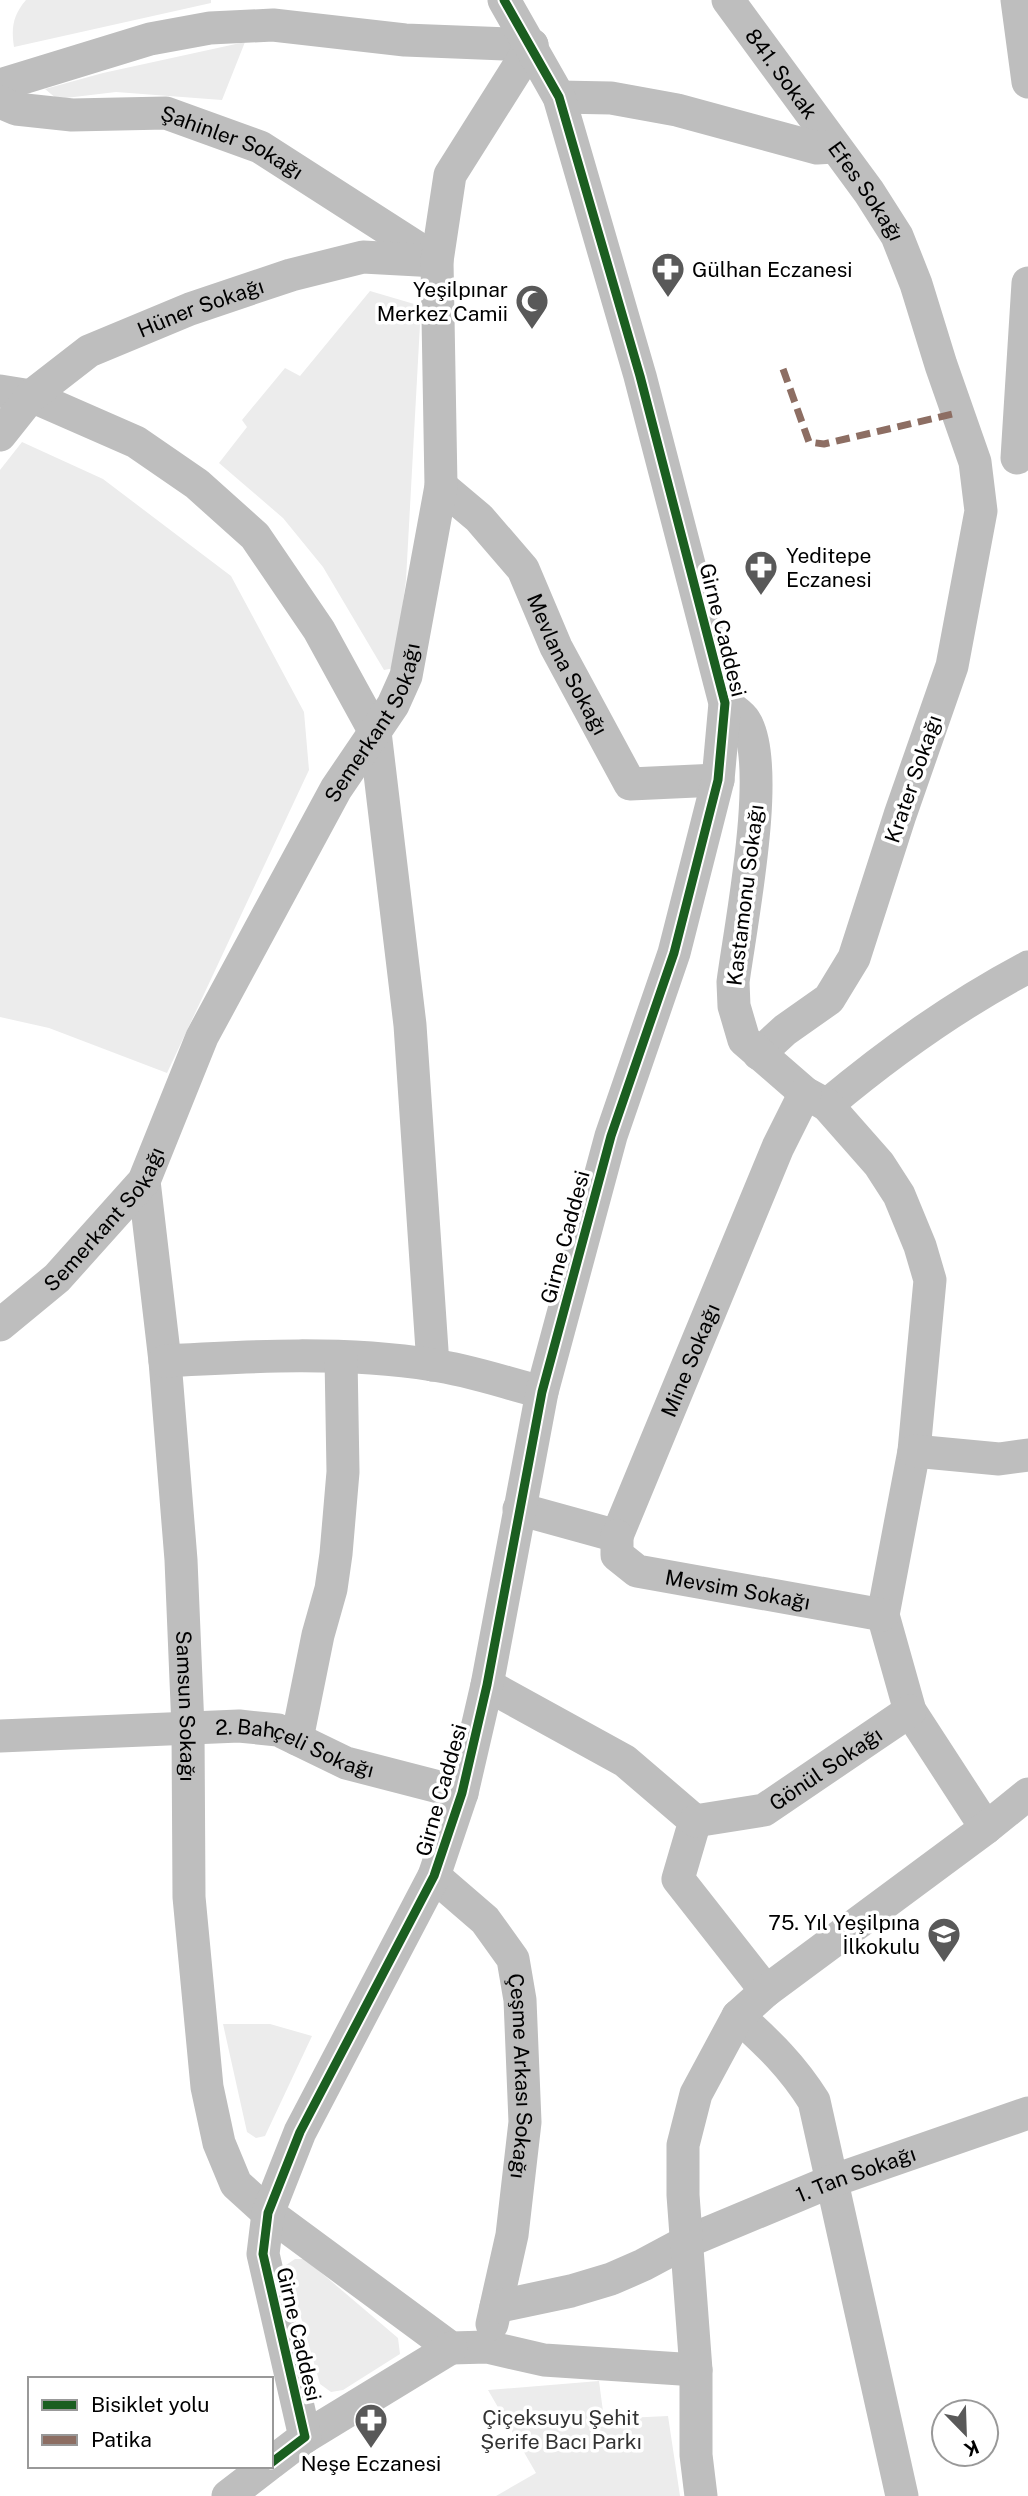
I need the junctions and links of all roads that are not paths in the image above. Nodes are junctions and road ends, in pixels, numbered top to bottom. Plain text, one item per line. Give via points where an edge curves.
1 (504, 0) edge
2 (728, 0) edge
3 (1022, 11) edge
4 (532, 45) junction
5 (1028, 82) edge
6 (0, 85) edge
7 (559, 97) junction
8 (0, 102) edge
9 (834, 147) junction
10 (437, 261) junction
11 (1028, 283) edge
12 (16, 394) edge
13 (0, 435) edge
14 (1022, 457) edge
15 (975, 462) junction
16 (441, 485) junction
17 (725, 704) junction
18 (375, 732) junction
19 (718, 780) junction
20 (1028, 967) edge
21 (760, 1054) junction
22 (816, 1099) junction
23 (144, 1181) junction
24 (0, 1325) edge
25 (341, 1357) junction
26 (165, 1361) junction
27 (433, 1365) junction
28 (542, 1392) junction
29 (914, 1451) junction
30 (1028, 1455) edge
31 (519, 1509) junction
32 (617, 1536) junction
33 (883, 1615) junction
34 (487, 1685) junction
35 (910, 1711) junction
36 (188, 1728) junction
37 (0, 1736) edge
38 (297, 1739) junction
39 (462, 1793) junction
40 (1028, 1794) edge
41 (695, 1821) junction
42 (986, 1828) junction
43 (434, 1876) junction
44 (766, 1991) junction
45 (738, 2016) junction
46 (1026, 2123) edge
47 (832, 2181) junction
48 (268, 2213) junction
49 (686, 2242) junction
50 (496, 2307) junction
51 (487, 2347) junction
52 (451, 2348) junction
53 (696, 2370) junction
54 (304, 2437) junction
55 (273, 2461) edge
56 (264, 2468) edge
57 (228, 2496) edge
58 (701, 2496) edge
59 (902, 2496) edge

1 - 4 street, Girne Caddesi
2 - 9 street, 841. Sokak
3 - 5 street
4 - 6 street via 405,40 273,25 210,27 150,39
4 - 7 street, Girne Caddesi
4 - 10 street, Semerkant Sokağı via 450,175
7 - 9 street, Efes Sokağı via 611,98 817,148
7 - 17 street, Girne Caddesi via 640,376
8 - 10 street, Şahinler Sokağı via 16,109 72,116 166,113 260,147
9 - 15 street, Efes Sokağı via 897,236
10 - 12 street, Hüner Sokağı via 363,257 291,275 89,351
10 - 16 street, Semerkant Sokağı
11 - 14 street
12 - 13 street, Hüner Sokağı
12 - 18 street via 136,442 197,484 256,536 319,631
14 - 15 street
15 - 21 street, Krater Sokağı via 982,512 952,666 854,958 829,999
16 - 18 street, Semerkant Sokağı via 406,676
16 - 19 street, Mevlana Sokağı via 479,518 523,569 556,647 630,784
17 - 19 street, Girne Caddesi
17 - 21 street, Kastamonu Sokağı via 745,719 754,742 757,805 733,982 744,1040
18 - 23 street, Semerkant Sokağı via 337,789 202,1037
18 - 27 street via 410,1025
19 - 28 street, Girne Caddesi via 674,953 611,1136
20 - 22 street via 985,989 869,1070
21 - 22 street, Kastamonu Sokağı
22 - 29 street, Kastamonu Sokağı via 879,1164 899,1195 930,1280
22 - 32 street, Mine Sokağı via 778,1147
23 - 24 street, Semerkant Sokağı via 57,1278
23 - 26 street, Samsun Sokağı
25 - 26 street via 283,1354
25 - 27 street
25 - 38 street via 343,1472 337,1554
26 - 36 street, Samsun Sokağı via 181,1560
27 - 28 street
28 - 31 street, Girne Caddesi
29 - 30 street via 999,1459
29 - 33 street, Kastamonu Sokağı
31 - 32 street
31 - 34 street, Girne Caddesi
32 - 33 street, Mevsim Sokağı via 617,1555 637,1571
33 - 35 street
34 - 39 street, Girne Caddesi
34 - 41 street via 625,1760
35 - 41 street, Gönül Sokağı via 764,1810
35 - 42 street
36 - 37 street, 2. Bahçeli Sokağı
36 - 38 street, 2. Bahçeli Sokağı via 239,1726 278,1730
36 - 48 street, Samsun Sokağı via 189,1897 206,2087 219,2143 236,2185
38 - 39 street, 2. Bahçeli Sokağı via 346,1763
39 - 43 street, Girne Caddesi
40 - 42 street
41 - 44 street via 678,1879
42 - 44 street
43 - 48 street, Girne Caddesi via 300,2132
43 - 50 street, Çeşme Arkası Sokağı via 485,1920 513,1959 520,2000 526,2122 512,2235
44 - 45 street
45 - 47 street via 775,2049 814,2101
45 - 49 street via 696,2094 684,2145
46 - 47 street, 1. Tan Sokağı
47 - 49 street, 1. Tan Sokağı
47 - 59 street
48 - 52 street, Samsun Sokağı
48 - 54 street, Girne Caddesi via 263,2254
49 - 50 street, 1. Tan Sokağı via 611,2279
49 - 53 street
50 - 51 street, Çeşme Arkası Sokağı
51 - 52 street
51 - 53 street via 544,2360
52 - 54 street
53 - 58 street
54 - 55 street
56 - 57 street

